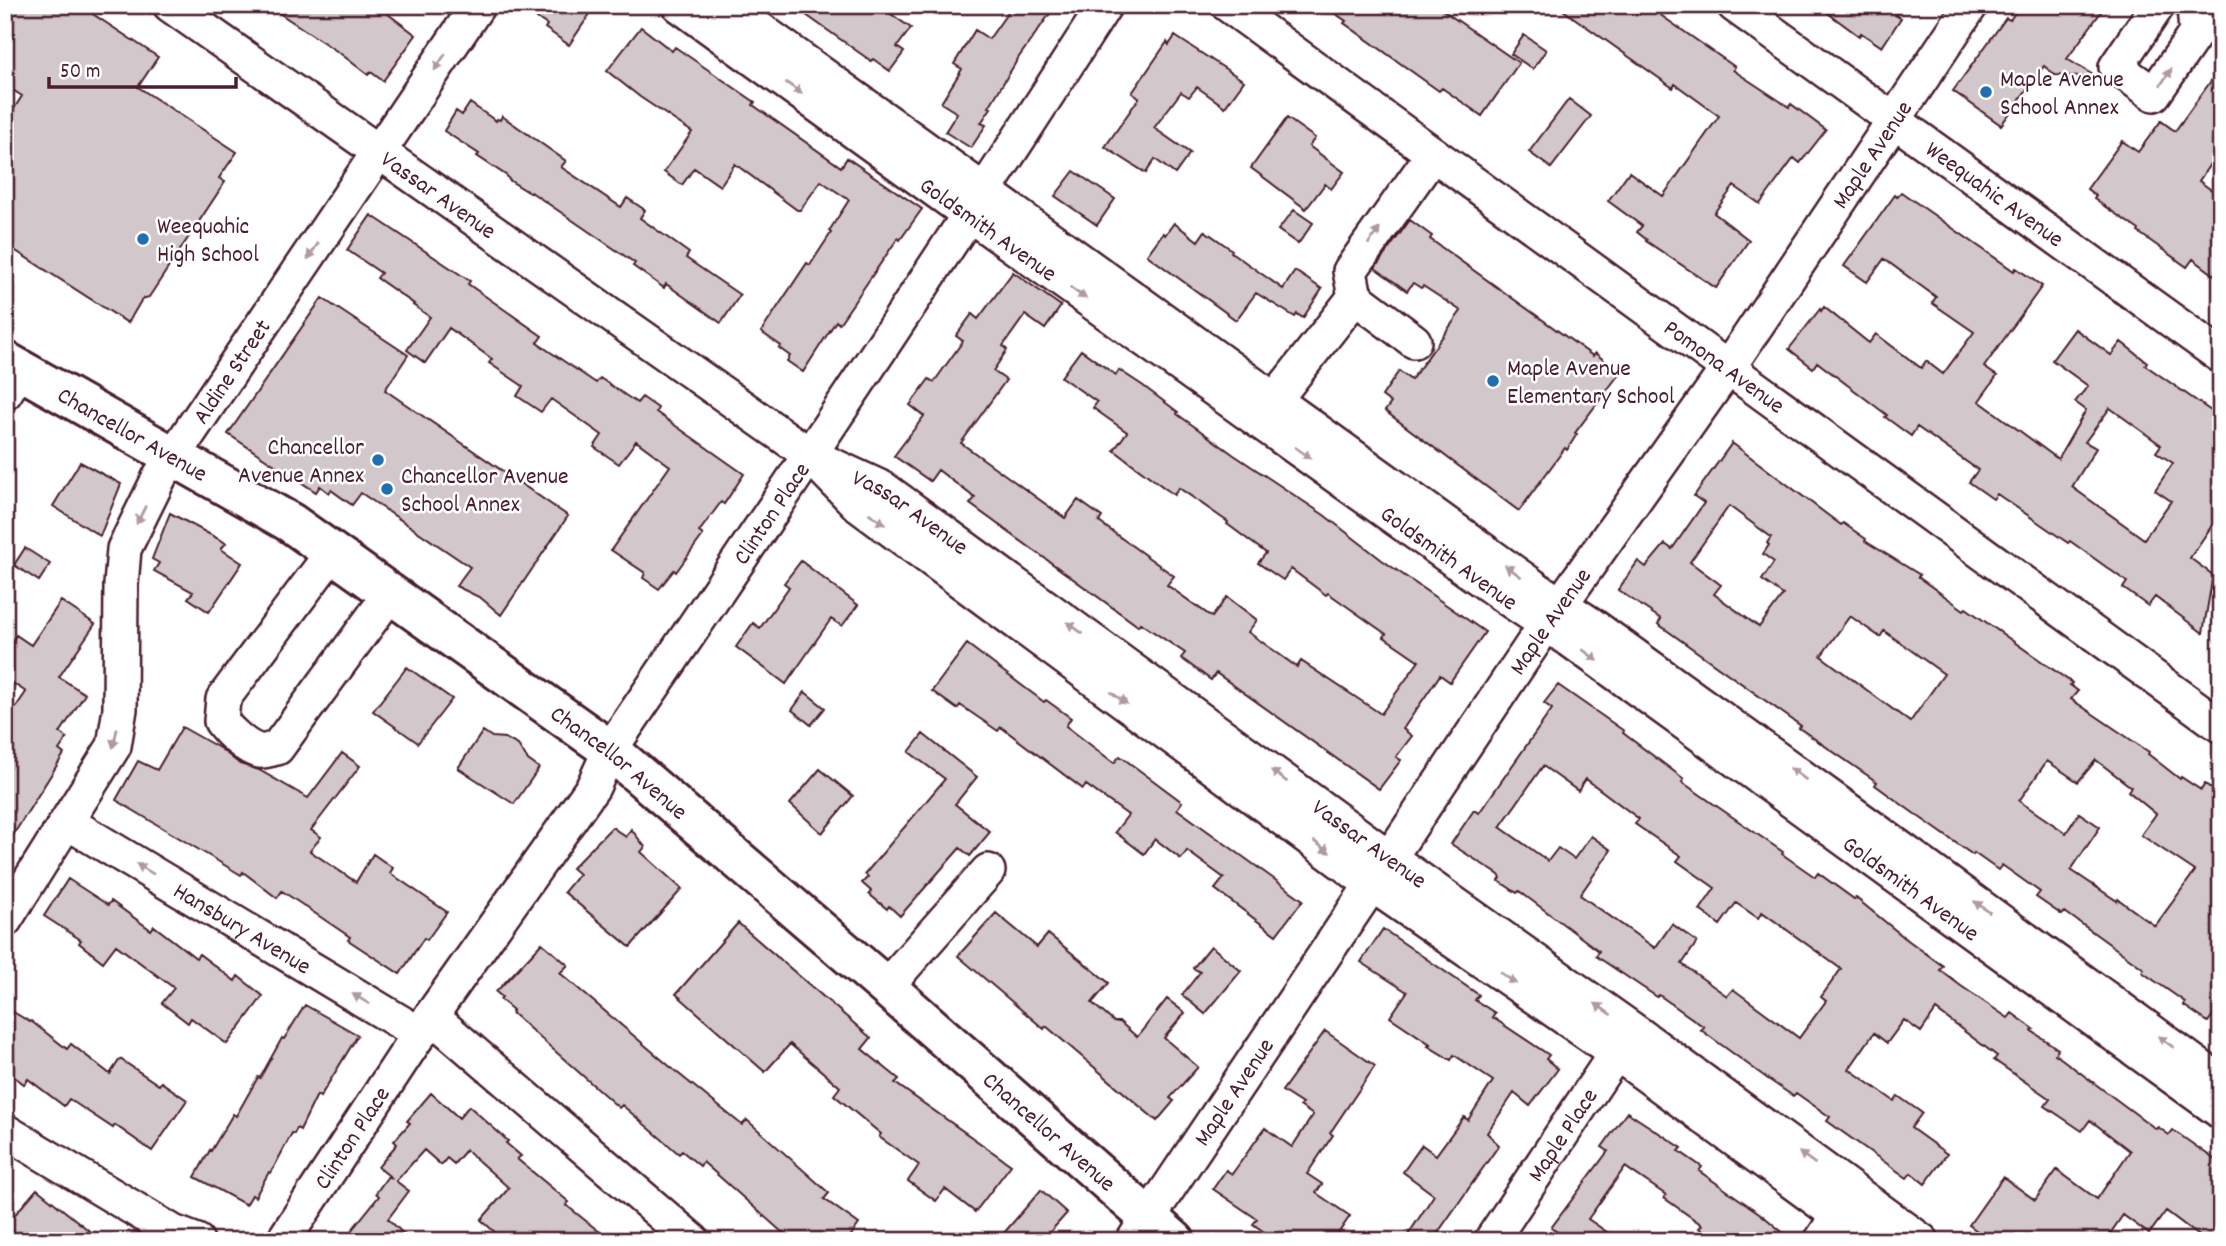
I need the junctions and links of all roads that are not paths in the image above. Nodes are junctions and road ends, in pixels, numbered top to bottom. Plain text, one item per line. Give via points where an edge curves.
1 (170, 5) edge
2 (478, 5) edge
3 (679, 5) edge
4 (726, 5) edge
5 (1105, 5) edge
6 (1228, 5) edge
7 (1734, 5) edge
8 (1971, 5) edge
9 (2158, 5) edge
10 (2194, 5) edge
11 (758, 45) junction
12 (1895, 120) junction
13 (379, 153) junction
14 (1433, 154) junction
15 (977, 203) junction
16 (1355, 297) junction
17 (1414, 341) dead end
18 (2221, 356) edge
19 (1728, 368) junction
20 (10, 374) edge
21 (1266, 410) junction
22 (810, 455) junction
23 (174, 456) junction
24 (332, 553) junction
25 (390, 594) junction
26 (1553, 614) junction
27 (2221, 726) edge
28 (610, 751) junction
29 (66, 822) junction
30 (988, 871) dead end
31 (1381, 871) junction
32 (5, 920) edge
33 (886, 988) junction
34 (425, 1025) junction
35 (1626, 1043) junction
36 (2188, 1073) junction
37 (2221, 1082) edge
38 (2221, 1112) edge
39 (5, 1131) edge
40 (1837, 1216) edge
41 (1152, 1233) edge
42 (179, 1238) edge
43 (283, 1241) edge
44 (693, 1241) edge
45 (1490, 1241) edge
46 (1873, 1241) edge
47 (1922, 1241) edge

1 - 13 street, Vassar Avenue
2 -> 13 street, Aldine Street
3 - 11 street, Goldsmith Avenue
4 - 11 street, Goldsmith Avenue
5 - 15 street, Clinton Place
6 - 14 street, Pomona Avenue
7 - 12 street, Weequahic Avenue
8 - 12 street, Maple Avenue
9 -> 10 street via 2116,67 2154,94 2196,33
11 - 15 street, Goldsmith Avenue
12 - 18 street, Weequahic Avenue
12 - 19 street, Maple Avenue
13 - 22 street, Vassar Avenue
13 -> 23 street, Aldine Street
16 -> 14 street via 1350,271
14 - 19 street, Pomona Avenue
15 - 21 street, Goldsmith Avenue
15 - 22 street, Clinton Place
16 - 17 street
16 - 21 street
19 - 26 street, Maple Avenue
19 - 27 street, Pomona Avenue
20 - 23 main road, Chancellor Avenue
21 - 26 street, Goldsmith Avenue
22 - 28 street, Clinton Place
22 - 31 street, Vassar Avenue via 859,506 1098,663
23 - 24 main road, Chancellor Avenue via 291,523
23 -> 29 street, Aldine Street via 124,549 120,709 114,746
24 - 25 main road, Chancellor Avenue
24 - 25 street via 223,699 221,721 250,747 258,751 277,748
25 - 28 main road, Chancellor Avenue
26 - 31 street, Maple Avenue
26 - 36 street, Goldsmith Avenue
28 - 33 main road, Chancellor Avenue
28 - 34 street, Clinton Place via 593,788
29 - 32 street, Aldine Street
34 -> 29 street, Hansbury Avenue
30 - 33 street
31 - 35 street, Vassar Avenue
31 - 41 street, Maple Avenue
33 - 41 main road, Chancellor Avenue
34 - 43 street, Clinton Place
34 - 44 street, Hansbury Avenue
35 - 40 street, Vassar Avenue
35 - 45 street, Maple Place
36 - 37 street, Goldsmith Avenue
36 - 38 street, Goldsmith Avenue
39 - 42 street
40 - 46 street, Vassar Avenue
40 - 47 street, Vassar Avenue

